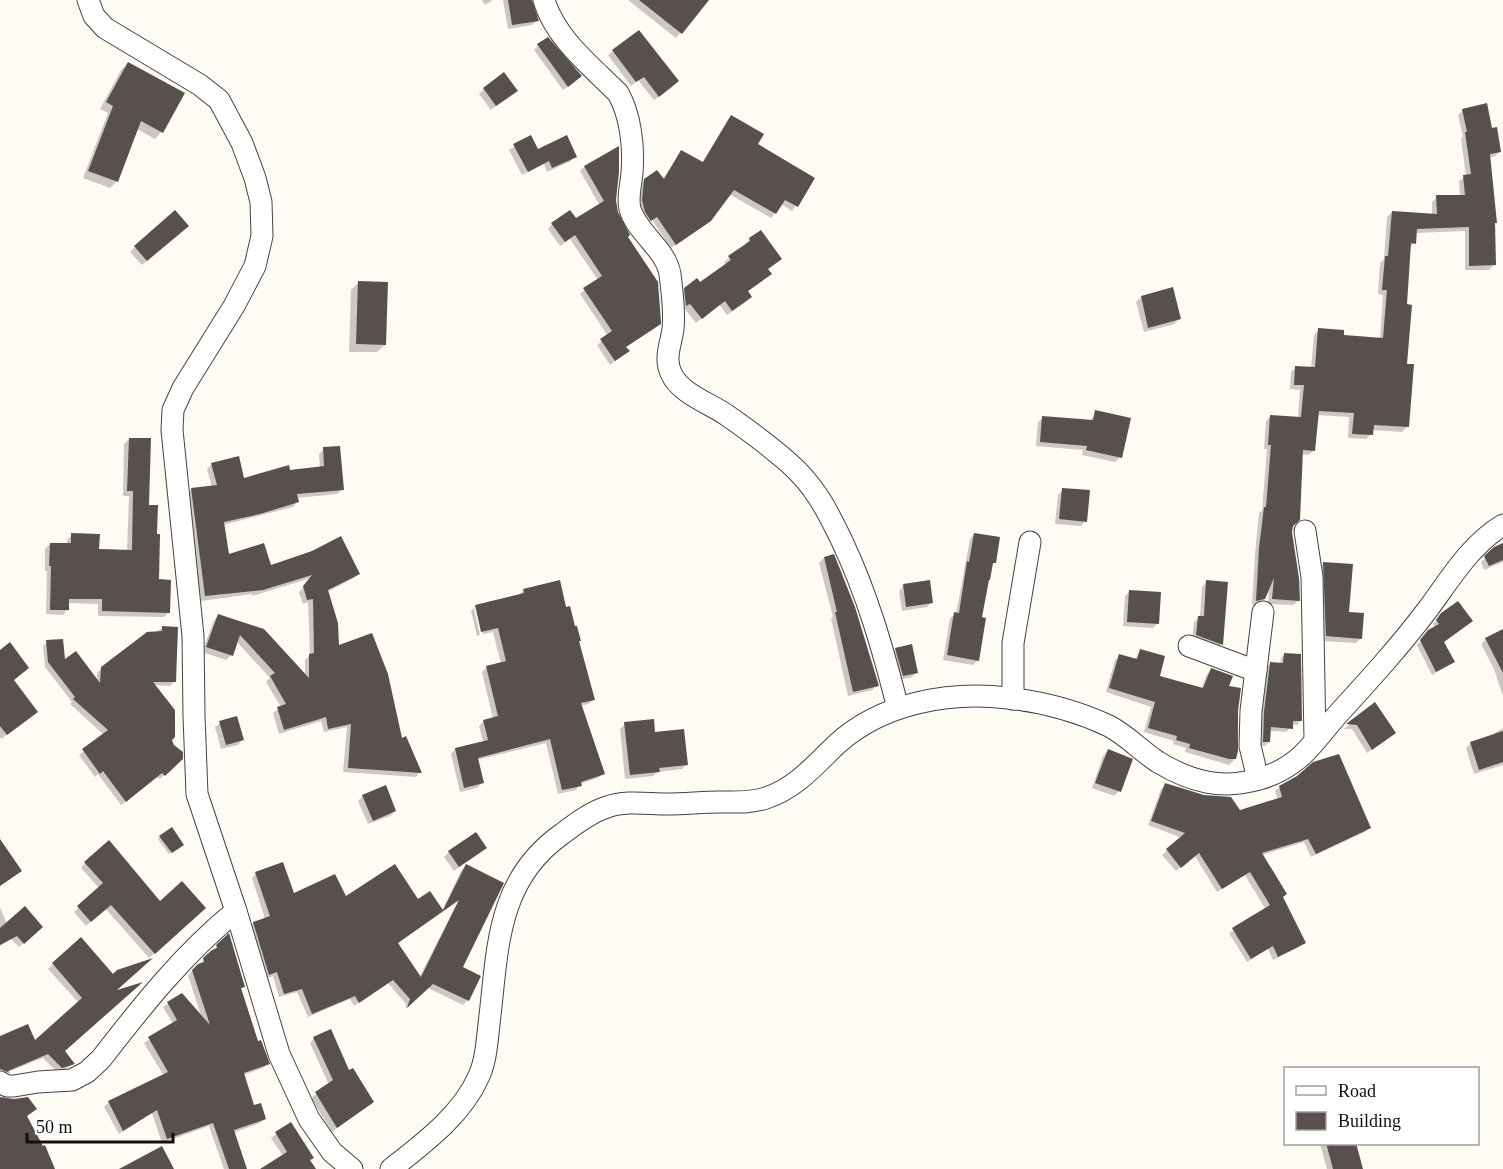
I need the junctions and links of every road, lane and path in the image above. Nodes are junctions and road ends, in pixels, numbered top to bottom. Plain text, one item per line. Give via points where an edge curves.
1 (88, 0) edge
2 (544, 0) edge
3 (1503, 525) edge
4 (1305, 531) dead end
5 (1030, 542) dead end
6 (1263, 612) dead end
7 (1189, 646) dead end
8 (1256, 671) junction
9 (1013, 699) junction
10 (898, 708) junction
11 (1315, 740) junction
12 (1258, 779) junction
13 (236, 911) junction
14 (0, 1082) edge
15 (352, 1169) edge
16 (391, 1169) edge

1 - 13 street via 94,16 105,28 219,100 242,143 261,202 262,236 255,266 183,387 173,410 172,430 193,636 197,794
2 - 10 street via 558,30 623,102 633,154 630,209 669,270 673,328 667,356 675,382 789,462 824,502 855,569 879,635
3 - 11 street via 1470,552 1419,621
4 - 11 street via 1312,577
5 - 9 street via 1013,643
6 - 8 street
7 - 8 street
8 - 12 street via 1250,746
9 - 10 street via 966,697
9 - 12 street via 1084,715 1125,735 1158,762 1191,777 1222,785
10 - 16 street via 866,722 795,783 762,800 620,804 593,813 552,840 520,879 503,919 487,1045 478,1078 456,1111
11 - 12 street via 1301,756 1275,774
13 - 14 street via 192,950 87,1072 72,1080 14,1086
13 - 15 street via 279,1054 309,1119 332,1152

